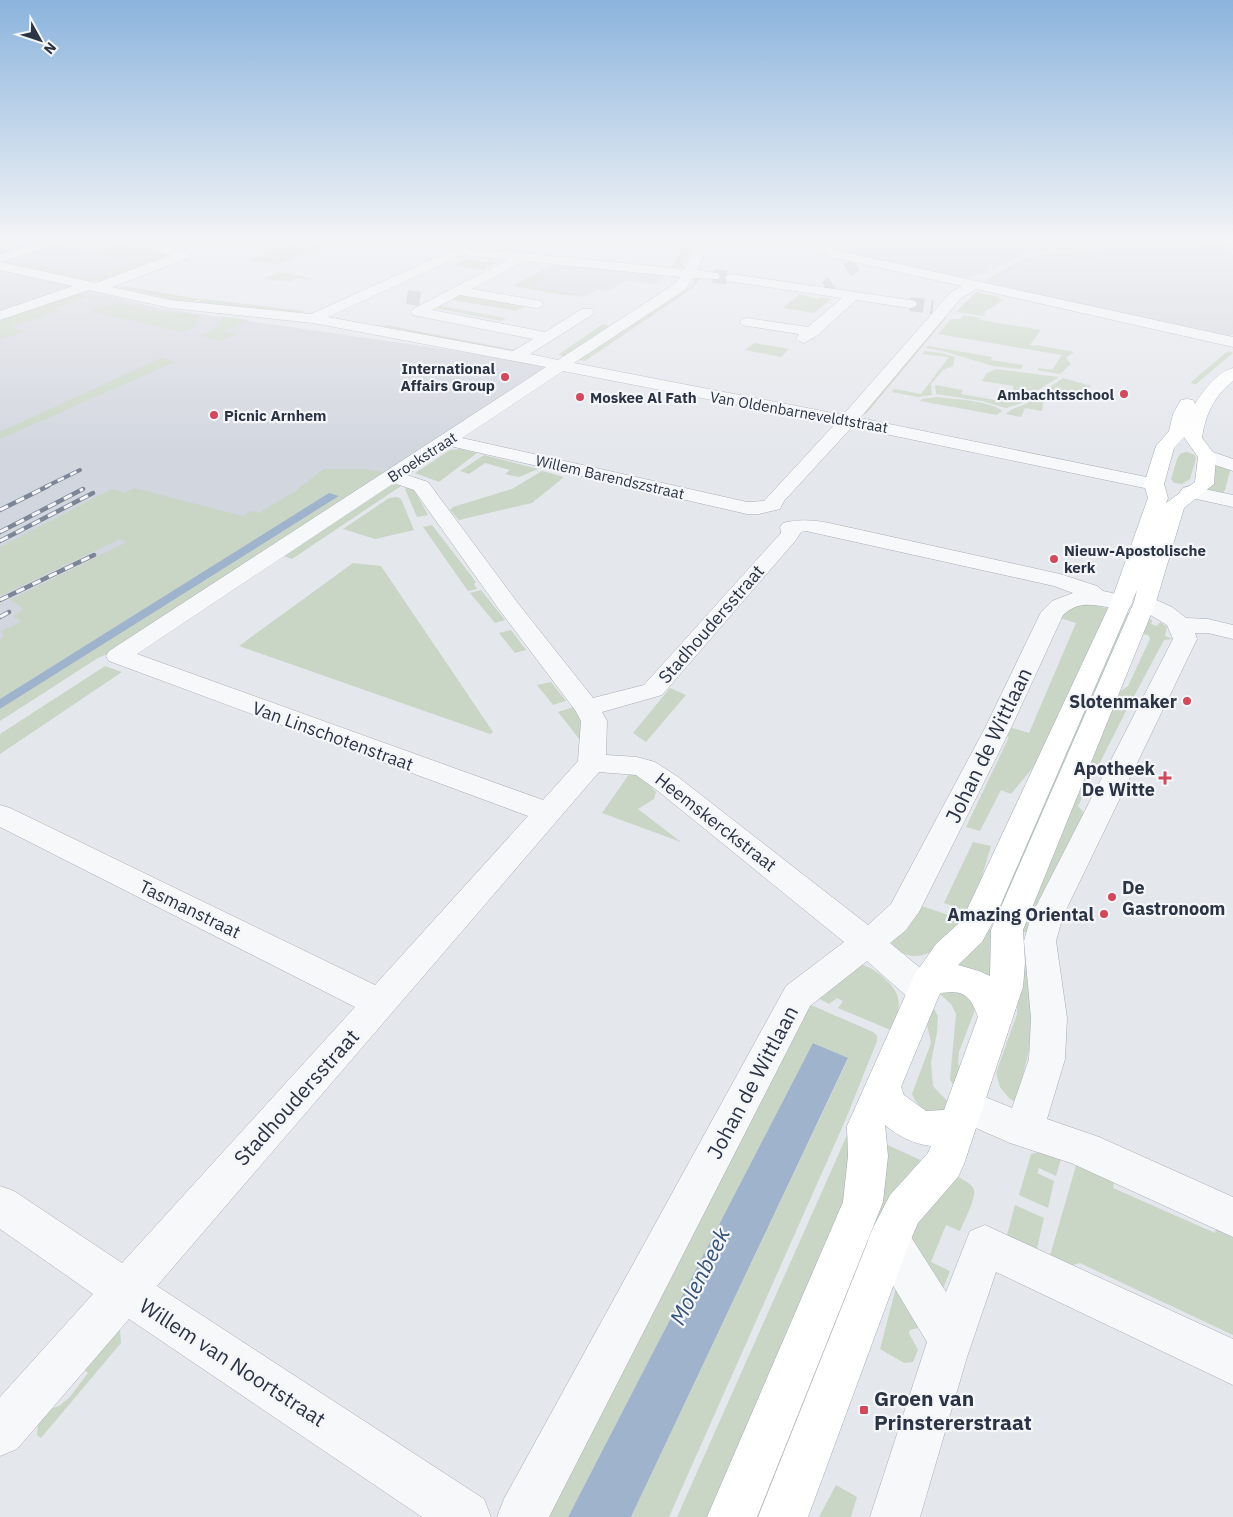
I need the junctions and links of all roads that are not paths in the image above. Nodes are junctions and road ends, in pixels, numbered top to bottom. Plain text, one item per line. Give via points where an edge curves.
1 (23, 309) edge
2 (216, 309) edge
3 (334, 309) edge
4 (424, 309) tunnel mouth
5 (528, 309) edge
6 (647, 309) edge
7 (839, 309) tunnel mouth
8 (937, 309) edge
9 (1082, 309) edge
10 (760, 311) dead end
11 (0, 316) edge
12 (313, 319) junction
13 (621, 326) junction
14 (496, 327) junction
15 (547, 337) junction
16 (1233, 342) edge
17 (515, 357) junction
18 (1233, 359) edge
19 (561, 366) junction
20 (1233, 374) edge
21 (848, 421) junction
22 (448, 440) junction
23 (1165, 446) junction
24 (1207, 456) junction
25 (1233, 465) edge
26 (392, 476) junction
27 (1154, 484) junction
28 (1190, 492) junction
29 (1233, 501) edge
30 (1121, 600) junction
31 (1180, 625) junction
32 (1233, 632) edge
33 (118, 656) joint
34 (588, 708) junction
35 (592, 762) junction
36 (548, 814) junction
37 (0, 815) edge
38 (867, 942) junction
39 (925, 987) junction
40 (379, 1003) junction
41 (996, 1018) junction
42 (882, 1086) junction
43 (962, 1115) junction
44 (1024, 1131) junction
45 (0, 1205) edge
46 (1233, 1217) edge
47 (889, 1240) junction
48 (124, 1290) junction
49 (951, 1339) junction
50 (1233, 1362) edge
51 (0, 1432) edge
52 (466, 1517) edge
53 (522, 1517) edge
54 (732, 1517) edge
55 (783, 1517) edge
56 (895, 1517) edge

1 - 11 street
2 - 12 street, Van Oldenbarneveldtstraat
3 - 12 street
4 - 14 street via 418,312
5 - 14 street
6 - 13 street, Broekstraat
7 - 10 street via 809,335 744,324
8 - 21 street via 876,390
9 - 16 street
12 - 17 street, Van Oldenbarneveldtstraat
13 - 15 street via 591,318
13 - 19 street, Broekstraat
14 - 15 street
15 - 17 street
17 - 19 street, Van Oldenbarneveldtstraat
18 - 23 main road via 1209,377 1193,395 1182,414 1178,433
19 - 21 street, Van Oldenbarneveldtstraat
19 - 22 street, Broekstraat
20 - 24 main road via 1210,394 1197,415 1193,439
21 - 22 street, Willem Barendszstraat via 833,434 773,505 759,508 747,508
21 - 27 street, Van Oldenbarneveldtstraat
22 - 26 street, Broekstraat
23 - 24 main road via 1179,444
23 - 27 main road
24 - 25 street
24 - 28 main road via 1204,484
26 - 33 street, Broekstraat
26 - 34 street via 421,486
27 - 28 main road
27 - 30 main road via 1158,498
28 - 29 street
28 - 30 main road via 1175,505
30 - 31 street via 1170,616
30 - 34 street, Stadhoudersstraat via 1060,582 829,529 806,525 790,527 789,536 653,690
30 - 38 street, Johan de Wittlaan via 1064,603 1053,612 912,898 894,922
30 - 39 main road via 978,920 970,933 948,953
30 - 41 main road via 1007,930 1006,987
31 - 32 street via 1208,626
31 - 44 street via 1185,639 1047,916 1040,941 1049,1018 1047,1059
33 - 36 street, Van Linschotenstraat
34 - 35 street via 594,721
35 - 36 street, Stadhoudersstraat
35 - 38 street, Heemskerckstraat via 637,766 650,771
36 - 40 street, Stadhoudersstraat
37 - 40 street, Tasmanstraat
38 - 39 street, Heemskerckstraat
38 - 53 street, Johan de Wittlaan via 798,996
39 - 41 main road via 941,978 962,978 986,995
39 - 42 main road
40 - 48 street, Stadhoudersstraat
41 - 43 main road
42 - 43 main road via 890,1106 922,1128 932,1129
42 - 54 main road via 866,1126 868,1156 863,1202
43 - 44 street
43 - 47 main road via 944,1164 904,1209
44 - 46 street via 1085,1150
45 - 48 street, Willem van Noortstraat
47 - 49 street
47 - 55 main road
48 - 51 street, Stadhoudersstraat
48 - 52 street, Willem van Noortstraat
49 - 50 street via 985,1245
49 - 56 street

